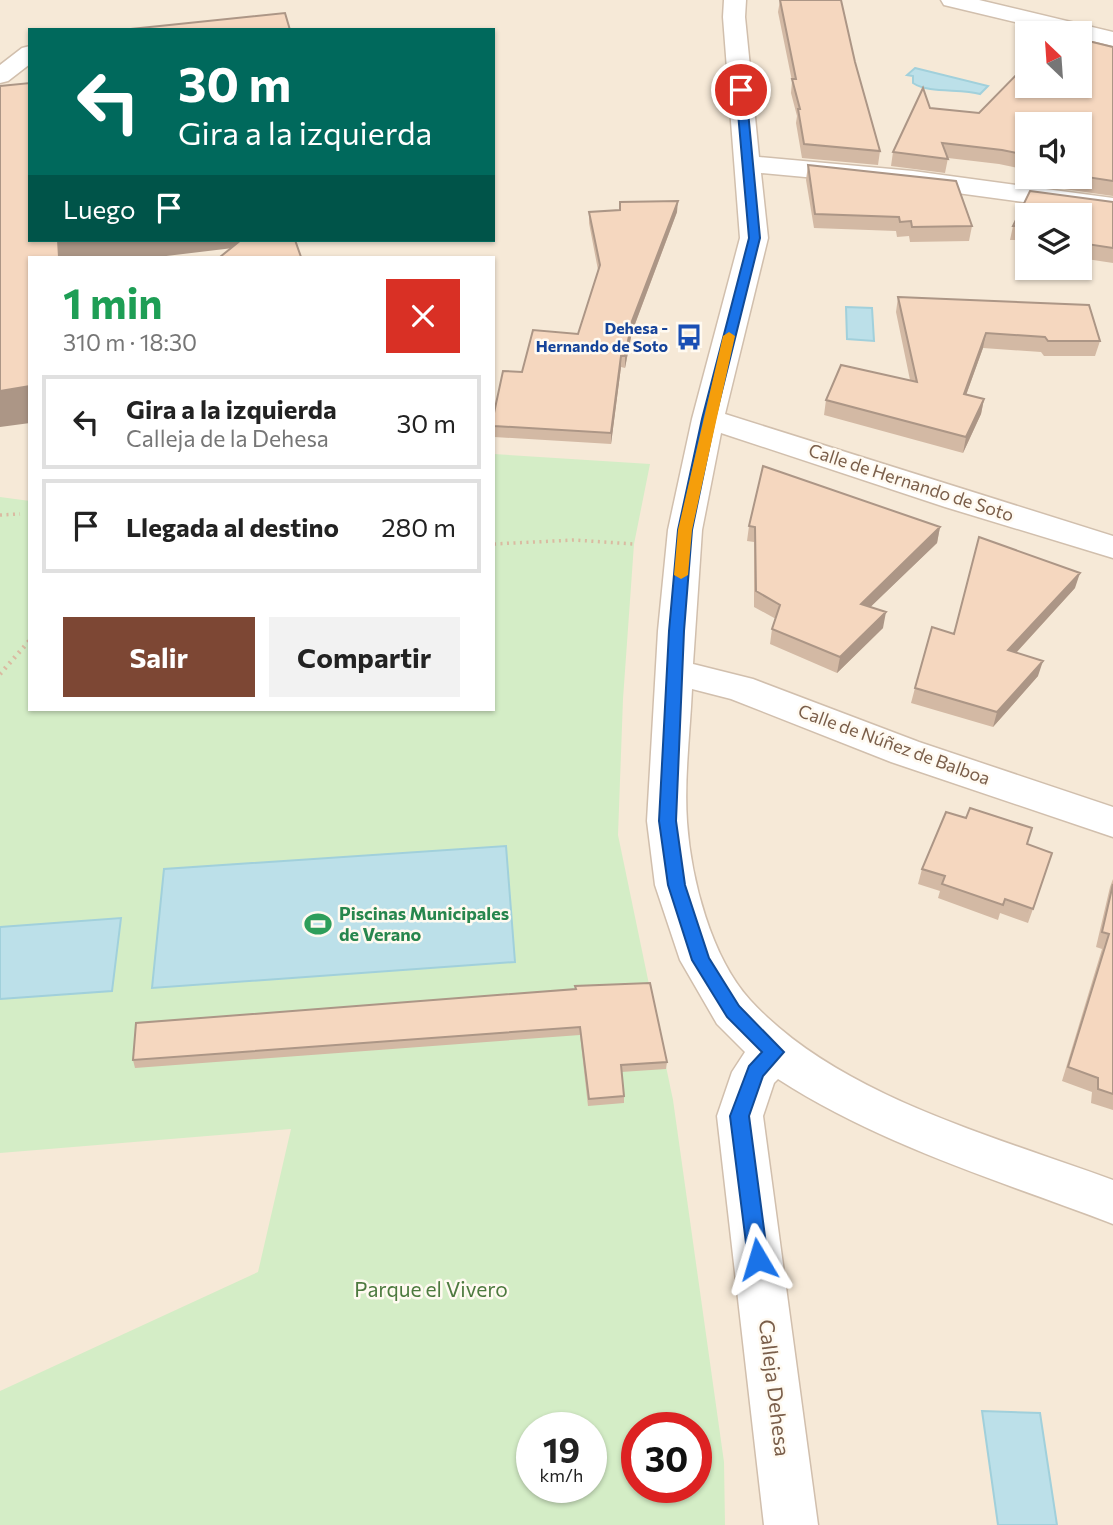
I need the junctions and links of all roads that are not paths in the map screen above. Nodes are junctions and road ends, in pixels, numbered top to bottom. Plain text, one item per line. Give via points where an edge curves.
1 (735, 0) edge
2 (952, 0) edge
3 (1113, 39) edge
4 (28, 55) edge
5 (0, 76) edge
6 (748, 164) junction
7 (1113, 206) edge
8 (708, 419) junction
9 (1113, 547) edge
10 (674, 672) junction
11 (1113, 822) edge
12 (774, 1052) junction
13 (1113, 1202) edge
14 (791, 1525) edge

1 - 6 street
2 - 3 street
4 - 5 street
6 - 7 street via 913,179
6 - 8 street via 754,238
8 - 9 street, Calle de Hernando de Soto
8 - 10 street via 685,530
10 - 11 street, Calle de Núñez de Balboa via 740,688 905,752
10 - 12 street via 667,821 676,885 701,960 733,1011
12 - 13 street via 833,1090 903,1123
12 - 14 street, Calleja Dehesa via 755,1072 740,1116

